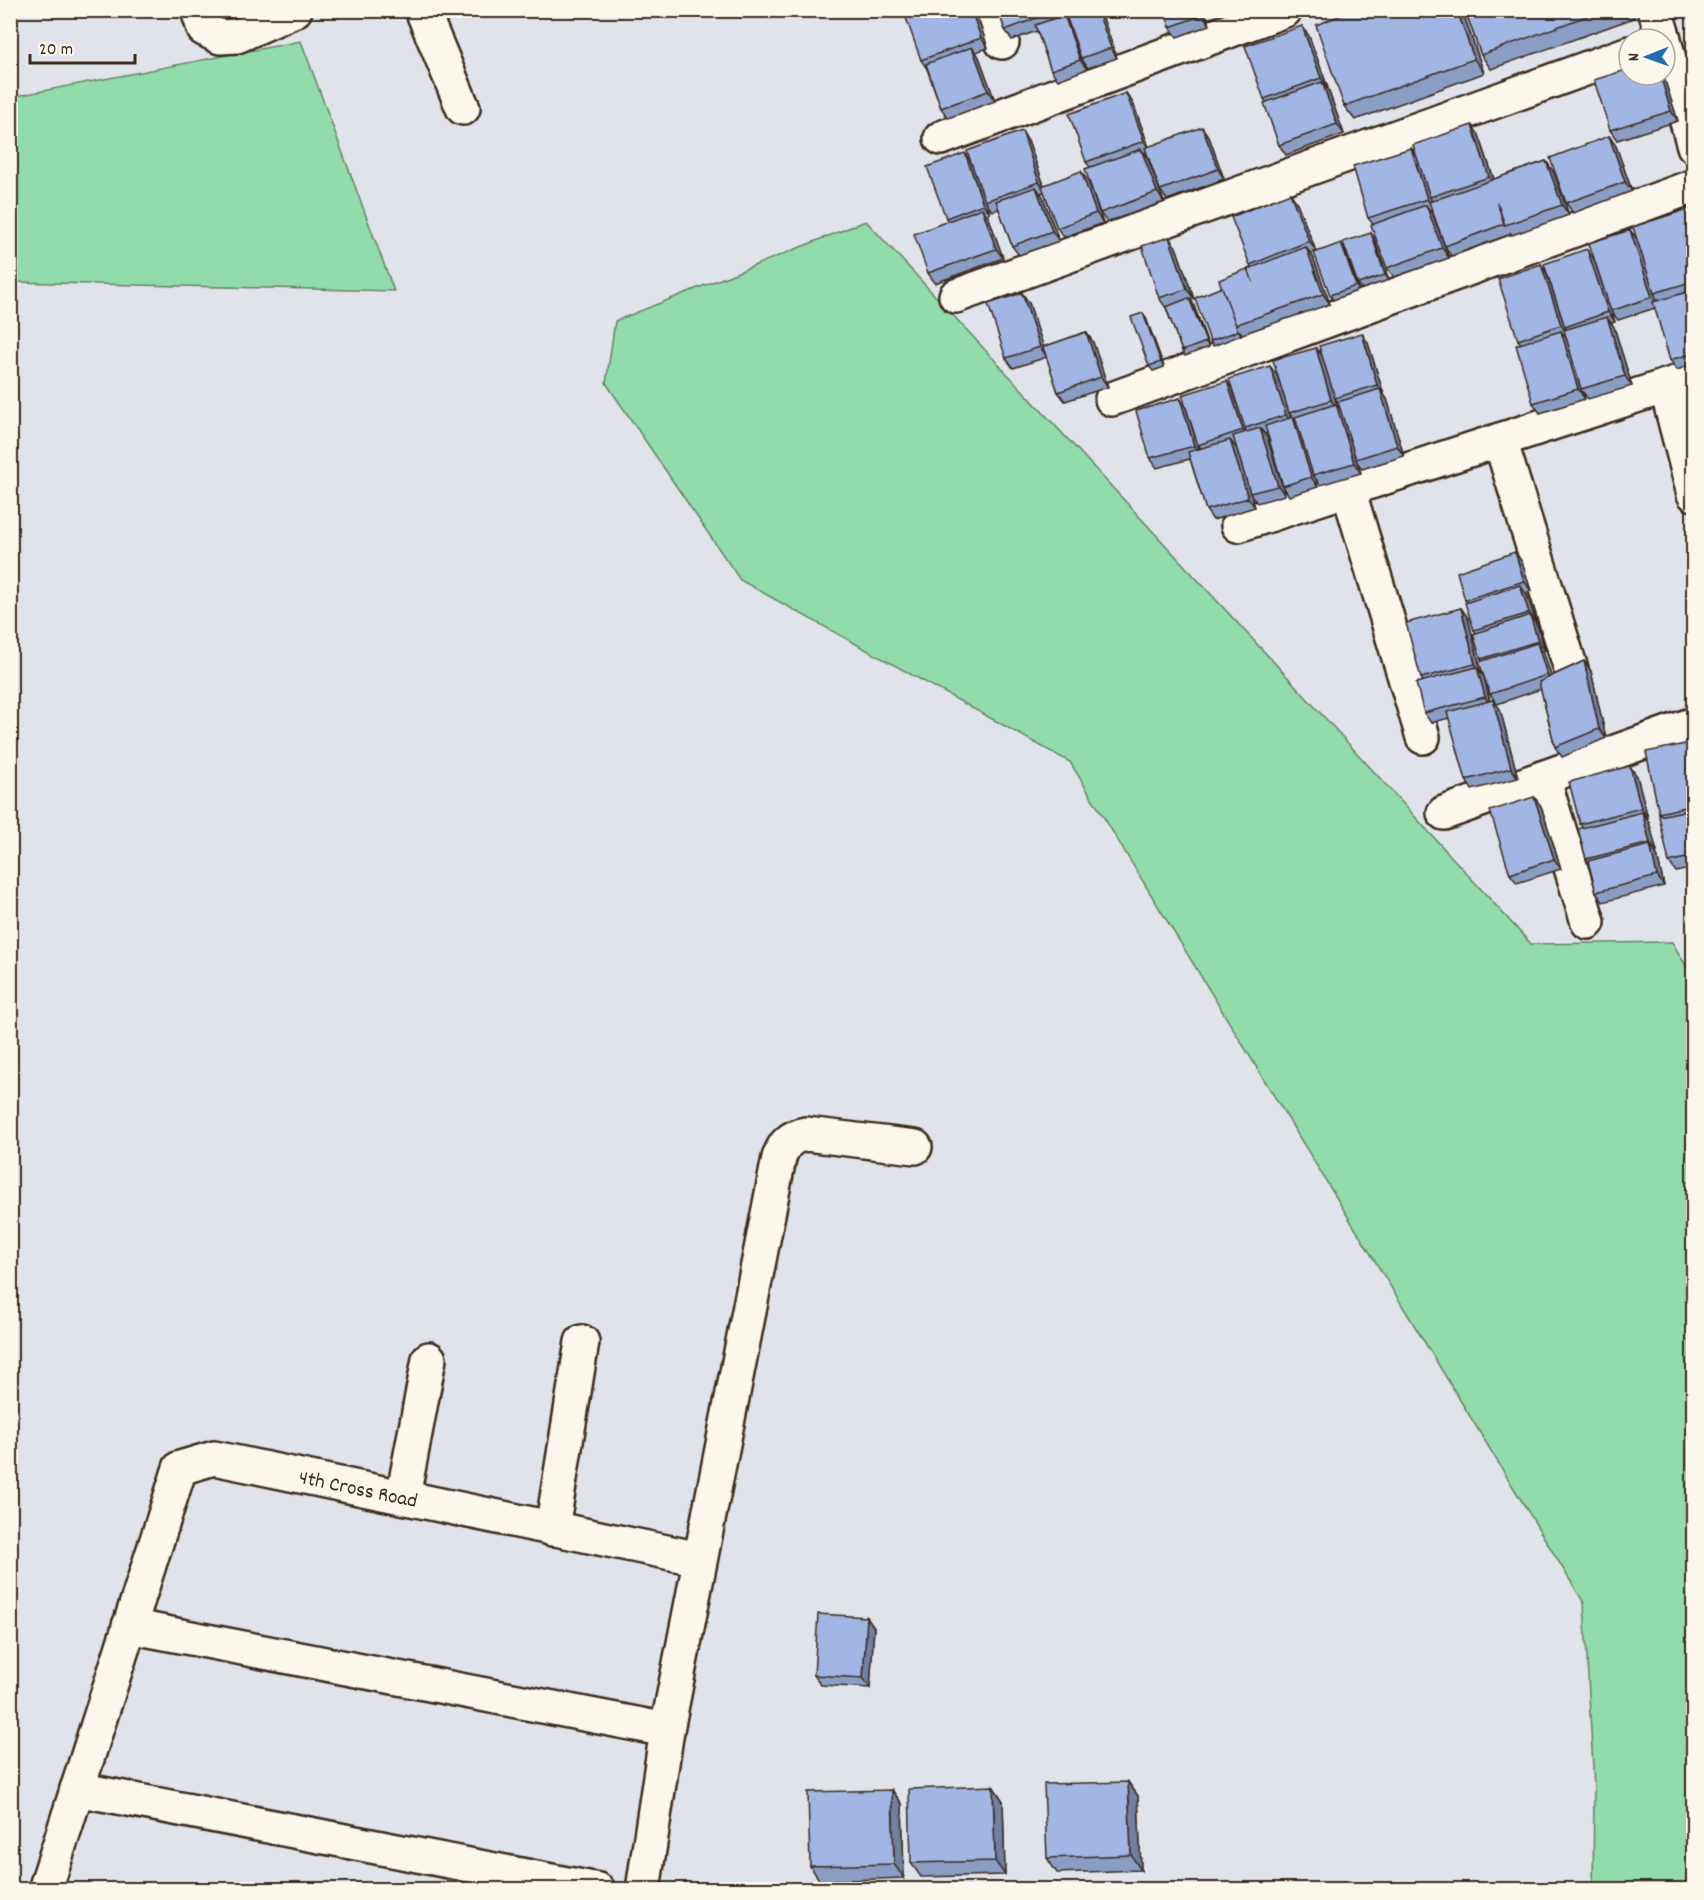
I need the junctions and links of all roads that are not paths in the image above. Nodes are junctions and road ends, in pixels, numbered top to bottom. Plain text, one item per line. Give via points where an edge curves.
1 (198, 10) edge
2 (295, 10) edge
3 (422, 10) edge
4 (992, 10) edge
5 (1285, 10) edge
6 (1655, 10) edge
7 (1660, 27) edge
8 (1002, 42) edge
9 (1617, 57) edge
10 (1677, 84) edge
11 (464, 108) dead end
12 (941, 138) dead end
13 (1693, 138) edge
14 (1694, 186) edge
15 (956, 296) dead end
16 (1680, 382) edge
17 (1112, 399) dead end
18 (1500, 440) junction
19 (1348, 489) junction
20 (1694, 494) edge
21 (1238, 525) dead end
22 (1571, 669) edge
23 (1694, 724) edge
24 (1422, 737) dead end
25 (1543, 778) junction
26 (1444, 813) dead end
27 (1588, 922) dead end
28 (915, 1147) dead end
29 (582, 1342) dead end
30 (429, 1359) dead end
31 (403, 1497) junction
32 (552, 1529) junction
33 (700, 1559) junction
34 (129, 1626) junction
35 (667, 1730) junction
36 (77, 1789) junction
37 (45, 1890) edge
38 (598, 1890) edge
39 (644, 1890) edge

1 - 2 street via 204,29 220,37 237,36
3 - 11 street
4 - 8 street
5 - 12 street
6 - 7 street
9 - 15 street
10 - 13 street
14 - 17 street
16 - 18 street
16 - 20 street
18 - 19 street
18 - 22 street
19 - 21 street
19 - 24 street
23 - 25 street
25 - 26 street
25 - 27 street
28 - 33 street via 806,1134 793,1137 784,1146
29 - 32 street
30 - 31 street
31 - 32 street, 4th Cross Road
31 - 34 street, 4th Cross Road via 214,1458 180,1468
32 - 33 street, 4th Cross Road
33 - 35 street
34 - 35 street
34 - 36 street
35 - 39 street
36 - 37 street
36 - 38 street

